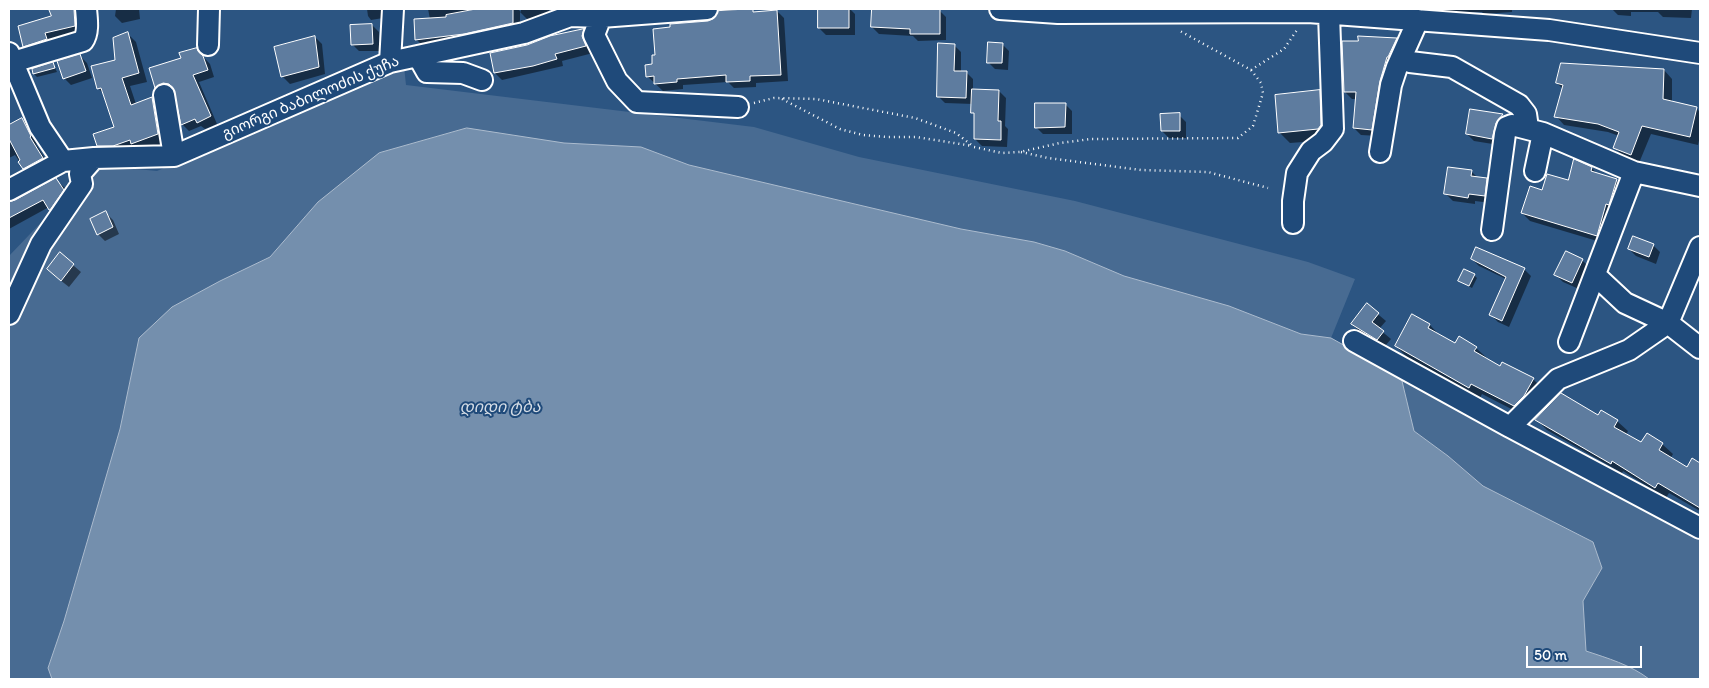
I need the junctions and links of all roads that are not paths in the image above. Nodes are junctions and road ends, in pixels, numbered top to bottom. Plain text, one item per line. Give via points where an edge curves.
1 (86, 9) edge
2 (209, 9) edge
3 (393, 9) edge
4 (707, 9) edge
5 (1000, 9) edge
6 (1057, 11) edge
7 (1384, 13) edge
8 (585, 14) edge
9 (1329, 14) junction
10 (1418, 20) junction
11 (208, 45) dead end
12 (1700, 53) edge
13 (418, 56) junction
14 (11, 58) edge
15 (390, 62) junction
16 (1410, 62) dead end
17 (482, 80) dead end
18 (164, 94) dead end
19 (738, 107) road end
20 (1535, 131) junction
21 (1380, 152) dead end
22 (174, 156) junction
23 (94, 158) junction
24 (63, 161) junction
25 (1535, 171) dead end
26 (1634, 172) junction
27 (1700, 186) edge
28 (9, 190) edge
29 (1293, 223) dead end
30 (1492, 230) dead end
31 (1700, 247) edge
32 (1595, 275) junction
33 (9, 314) edge
34 (1668, 323) junction
35 (1354, 342) dead end
36 (1570, 342) dead end
37 (1700, 348) edge
38 (1510, 427) junction
39 (1700, 528) edge

1 - 14 street via 87,32 83,41
2 - 11 street
3 - 15 street
4 - 8 street, გიორგი ბაბილოძის ქუჩა
5 - 6 street
6 - 9 street
7 - 9 street
7 - 10 street
8 - 13 street, გიორგი ბაბილოძის ქუჩა via 524,33
8 - 19 street via 617,81 637,102
9 - 29 street via 1333,130 1311,151 1297,173
10 - 12 street via 1549,30
10 - 21 street via 1391,84
13 - 15 street, გიორგი ბაბილოძის ქუჩა
13 - 17 street via 427,72 463,73
14 - 24 street via 40,127
15 - 22 street, გიორგი ბაბილოძის ქუჩა
16 - 20 street via 1452,67 1519,105
18 - 22 street
20 - 25 street
20 - 26 street
20 - 30 street via 1512,124 1507,127
22 - 23 street, გიორგი ბაბილოძის ქუჩა
23 - 24 street, გიორგი ბაბილოძის ქუჩა
23 - 33 street via 80,174 82,184 41,244
24 - 28 street
26 - 27 street
26 - 32 street
31 - 34 street
32 - 34 street via 1625,303
32 - 36 street
34 - 37 street
34 - 38 street via 1629,350 1558,379
35 - 38 street
38 - 39 street

